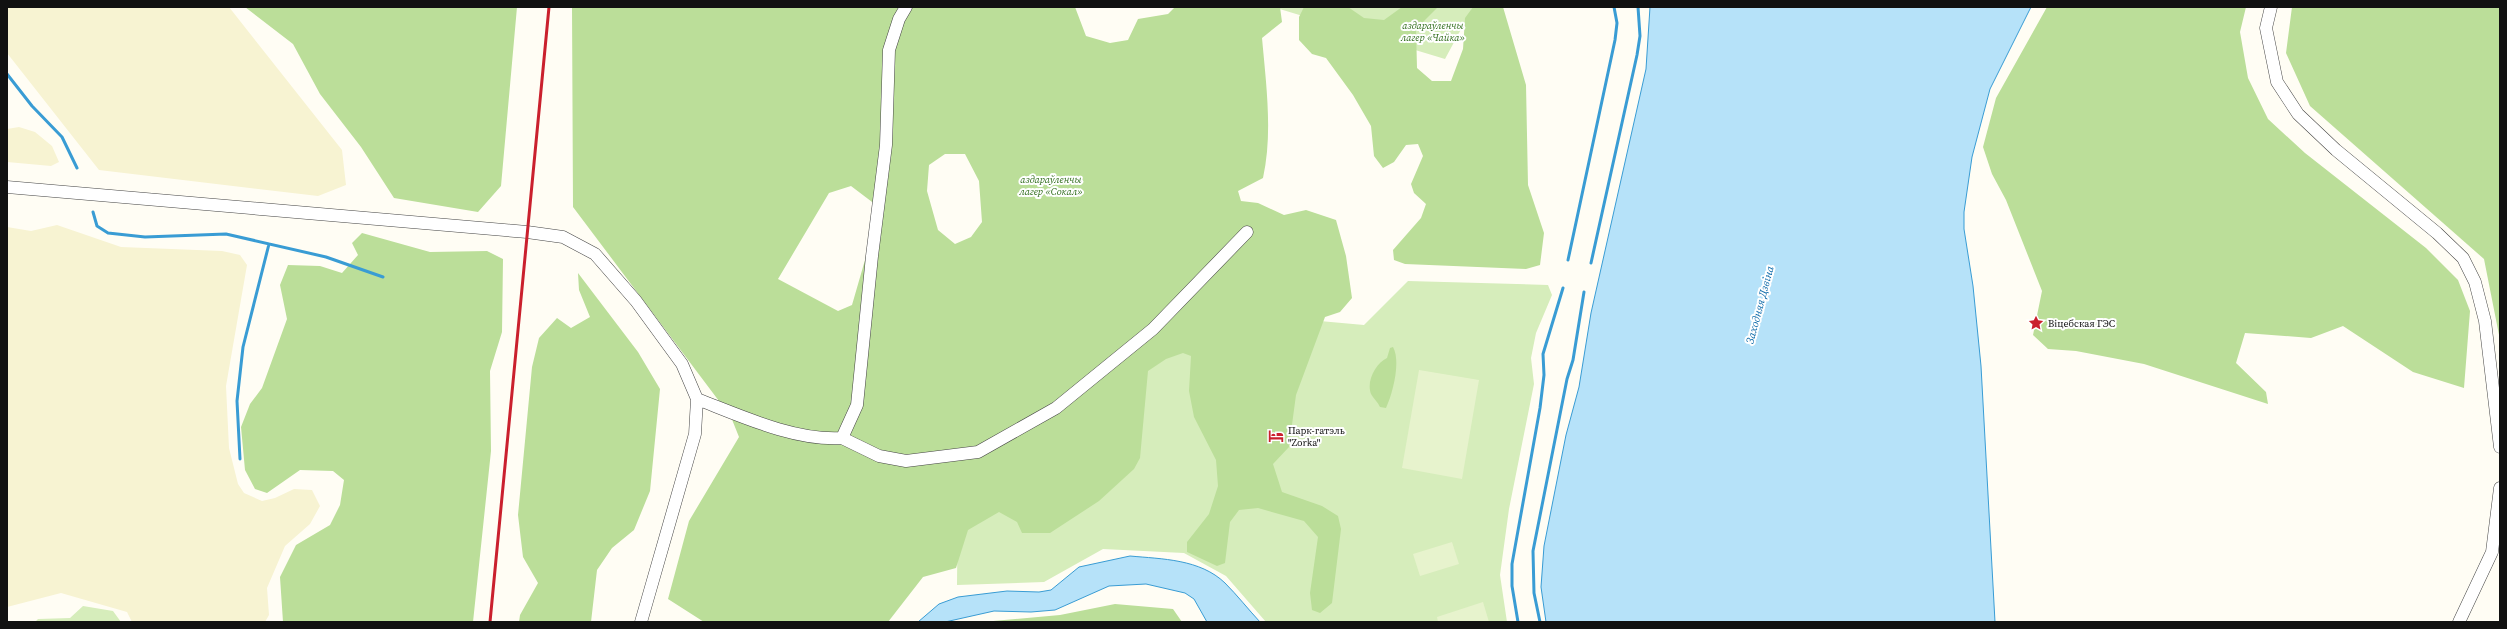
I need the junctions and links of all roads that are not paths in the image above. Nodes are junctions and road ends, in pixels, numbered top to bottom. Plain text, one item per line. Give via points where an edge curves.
1 (906, 7) edge
2 (2271, 7) edge
3 (7, 187) edge
4 (1247, 232) dead end
5 (697, 399) junction
6 (842, 438) junction
7 (2500, 447) edge
8 (2500, 488) edge
9 (641, 622) edge
10 (2459, 622) edge

1 - 6 street via 888,50 886,145 857,405
2 - 7 street via 2266,28 2277,82 2298,114 2336,150 2437,233 2463,258 2475,282 2486,321
3 - 5 street via 91,192 563,237 595,254 636,301 682,364
4 - 6 street via 1153,329 1056,408 978,452 906,461 879,456
5 - 6 street via 761,424 823,440
5 - 9 street via 695,434
8 - 10 street via 2492,552

